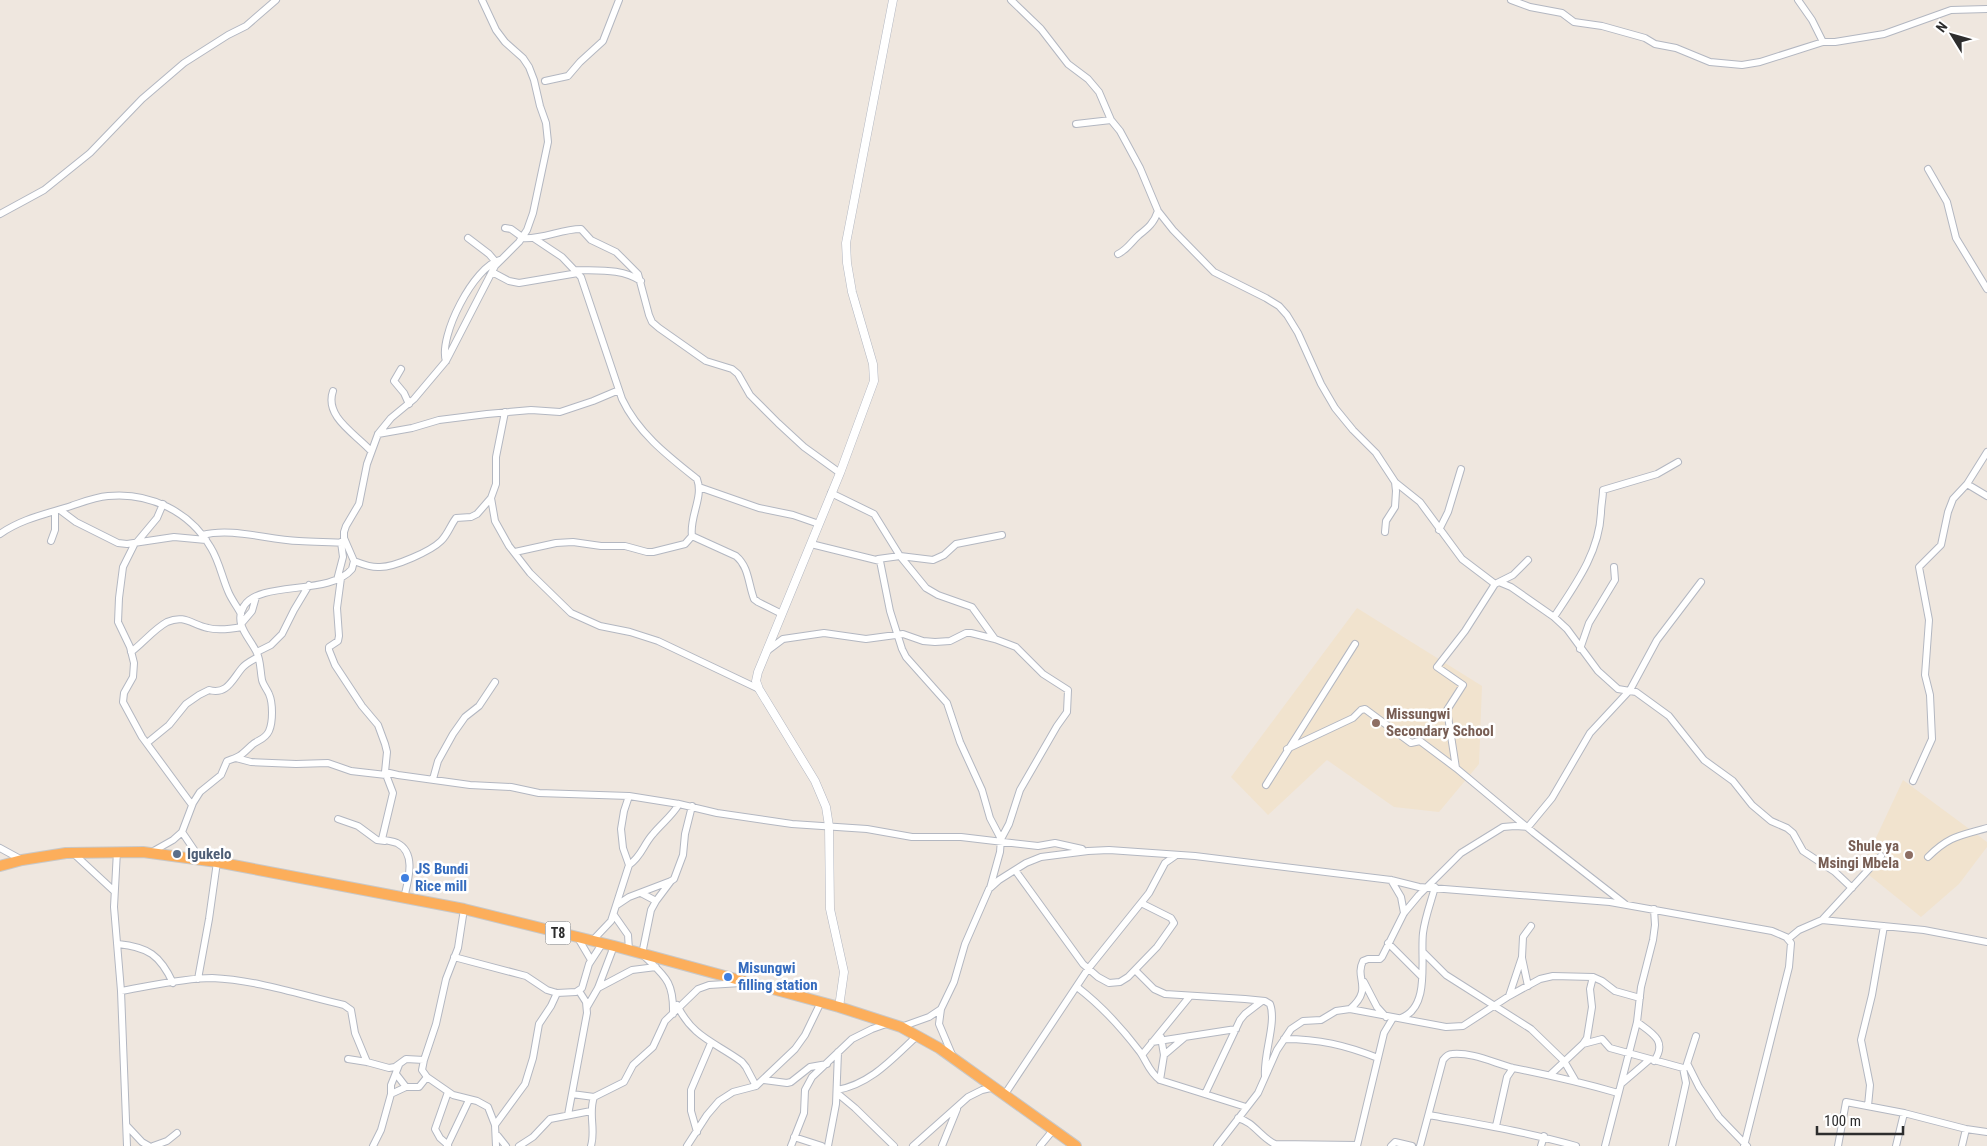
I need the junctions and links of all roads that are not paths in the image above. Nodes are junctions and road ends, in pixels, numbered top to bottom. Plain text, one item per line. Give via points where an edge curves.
1 (276, 0) edge
2 (482, 0) edge
3 (619, 0) edge
4 (893, 0) edge
5 (1011, 0) edge
6 (1511, 0) edge
7 (1798, 0) edge
8 (1987, 8) edge
9 (1823, 42) junction
10 (545, 81) dead end
11 (1111, 120) junction
12 (1076, 124) dead end
13 (1928, 169) dead end
14 (1158, 211) junction
15 (0, 214) edge
16 (505, 228) dead end
17 (468, 238) dead end
18 (522, 238) junction
19 (535, 239) junction
20 (1118, 254) dead end
21 (497, 261) junction
22 (492, 272) junction
23 (577, 272) junction
24 (640, 281) junction
25 (1987, 289) edge
26 (446, 361) junction
27 (401, 369) dead end
28 (618, 390) junction
29 (333, 391) dead end
30 (408, 404) junction
31 (505, 412) junction
32 (378, 434) junction
33 (371, 451) junction
34 (1987, 452) edge
35 (1678, 462) dead end
36 (1461, 469) dead end
37 (840, 473) junction
38 (1395, 482) junction
39 (1967, 484) junction
40 (699, 487) junction
41 (831, 493) junction
42 (1987, 496) edge
43 (490, 498) junction
44 (163, 504) junction
45 (58, 511) junction
46 (819, 524) junction
47 (1438, 530) junction
48 (1385, 532) dead end
49 (0, 534) edge
50 (1002, 535) dead end
51 (692, 536) junction
52 (204, 537) junction
53 (51, 541) dead end
54 (136, 542) junction
55 (344, 543) junction
56 (811, 544) junction
57 (515, 552) junction
58 (900, 556) junction
59 (878, 559) junction
60 (1528, 560) dead end
61 (354, 561) junction
62 (1614, 567) dead end
63 (339, 579) junction
64 (1701, 582) dead end
65 (1497, 583) junction
66 (309, 585) junction
67 (256, 597) junction
68 (241, 614) junction
69 (782, 614) junction
70 (1554, 617) junction
71 (242, 625) junction
72 (897, 635) junction
73 (995, 639) junction
74 (1355, 644) dead end
75 (1580, 649) junction
76 (767, 651) junction
77 (131, 652) junction
78 (257, 654) junction
79 (495, 682) dead end
80 (759, 689) junction
81 (1630, 690) junction
82 (147, 743) junction
83 (1287, 749) junction
84 (236, 758) junction
85 (1456, 768) junction
86 (385, 773) junction
87 (432, 779) junction
88 (1913, 781) dead end
89 (1266, 785) dead end
90 (630, 796) junction
91 (679, 804) junction
92 (192, 805) junction
93 (692, 806) junction
94 (338, 819) dead end
95 (829, 826) junction
96 (1528, 827) junction
97 (1987, 828) edge
98 (182, 832) junction
99 (385, 841) junction
100 (1001, 841) junction
101 (1027, 844) junction
102 (0, 848) edge
103 (117, 851) junction
104 (1088, 851) junction
105 (72, 853) junction
106 (150, 853) junction
107 (1176, 855) junction
108 (1048, 856) junction
109 (1880, 856) dead end
110 (1928, 857) dead end
111 (22, 860) junction
112 (201, 860) junction
113 (217, 862) junction
114 (629, 865) junction
115 (0, 866) edge
116 (1015, 870) junction
117 (1391, 880) junction
118 (671, 881) junction
119 (1432, 887) junction
120 (1852, 888) junction
121 (989, 889) junction
122 (114, 891) junction
123 (641, 892) junction
124 (404, 898) junction
125 (656, 900) junction
126 (1141, 903) junction
127 (1626, 904) junction
128 (617, 905) junction
129 (464, 909) junction
130 (1654, 909) junction
131 (1404, 913) junction
132 (614, 915) junction
133 (1822, 920) junction
134 (1531, 926) dead end
135 (1884, 926) junction
136 (578, 938) junction
137 (1788, 939) junction
138 (597, 942) junction
139 (1987, 942) edge
140 (1388, 943) junction
141 (118, 944) junction
142 (614, 946) junction
143 (629, 950) junction
144 (1423, 952) junction
145 (642, 954) junction
146 (454, 957) junction
147 (1522, 957) junction
148 (591, 960) junction
149 (656, 967) junction
150 (1088, 969) junction
151 (1135, 970) junction
152 (1422, 977) junction
153 (1593, 977) junction
154 (198, 979) junction
155 (1363, 981) junction
156 (745, 982) junction
157 (172, 983) junction
158 (1528, 986) junction
159 (1077, 987) junction
160 (598, 988) junction
161 (580, 990) junction
162 (121, 991) junction
163 (557, 993) junction
164 (1190, 996) junction
165 (1509, 996) junction
166 (673, 998) junction
167 (1360, 998) junction
168 (1640, 998) junction
169 (1262, 1001) junction
170 (821, 1002) junction
171 (1493, 1005) junction
172 (587, 1007) junction
173 (839, 1007) junction
174 (678, 1009) junction
175 (940, 1009) junction
176 (1350, 1009) junction
177 (1362, 1012) junction
178 (673, 1014) junction
179 (1391, 1017) junction
180 (1637, 1022) junction
181 (890, 1023) junction
182 (901, 1027) junction
183 (1236, 1029) junction
184 (917, 1036) junction
185 (1160, 1036) junction
186 (1696, 1036) dead end
187 (1185, 1037) junction
188 (1284, 1039) junction
189 (711, 1044) junction
190 (1583, 1044) junction
191 (838, 1052) junction
192 (1629, 1052) junction
193 (1142, 1055) junction
194 (1164, 1055) junction
195 (1640, 1057) junction
196 (953, 1058) junction
197 (1378, 1058) junction
198 (348, 1059) dead end
199 (424, 1060) junction
200 (1652, 1060) junction
201 (1627, 1061) junction
202 (367, 1062) junction
203 (1564, 1062) junction
204 (399, 1064) junction
205 (827, 1064) junction
206 (1504, 1065) junction
207 (1686, 1067) junction
208 (1513, 1068) junction
209 (396, 1074) junction
210 (1550, 1075) junction
211 (1507, 1077) junction
212 (427, 1078) junction
213 (1265, 1078) junction
214 (764, 1080) junction
215 (1160, 1080) junction
216 (1575, 1080) junction
217 (1621, 1084) junction
218 (756, 1086) junction
219 (406, 1087) junction
220 (995, 1087) junction
221 (837, 1091) junction
222 (448, 1092) junction
223 (1618, 1093) junction
224 (391, 1094) junction
225 (572, 1094) junction
226 (1005, 1094) junction
227 (1205, 1094) junction
228 (594, 1097) junction
229 (469, 1100) junction
230 (1868, 1106) junction
231 (1246, 1107) junction
232 (957, 1109) junction
233 (591, 1111) junction
234 (1904, 1113) junction
235 (1429, 1114) junction
236 (568, 1115) junction
237 (1238, 1118) junction
238 (495, 1125) junction
239 (127, 1126) junction
240 (1496, 1126) junction
241 (1966, 1129) junction
242 (1054, 1130) junction
243 (697, 1132) junction
244 (1987, 1132) edge
245 (177, 1133) dead end
246 (497, 1135) junction
247 (1544, 1136) junction
248 (794, 1137) junction
249 (448, 1145) edge
250 (1321, 1145) edge
251 (1746, 1145) edge
252 (127, 1146) edge
253 (151, 1146) edge
254 (373, 1146) edge
255 (496, 1146) edge
256 (506, 1146) edge
257 (520, 1146) edge
258 (591, 1146) edge
259 (688, 1146) edge
260 (791, 1146) edge
261 (822, 1146) edge
262 (828, 1146) edge
263 (894, 1146) edge
264 (913, 1146) edge
265 (942, 1146) edge
266 (1040, 1146) edge
267 (1076, 1146) edge
268 (1217, 1146) edge
269 (1357, 1146) edge
270 (1391, 1146) edge
271 (1412, 1146) edge
272 (1420, 1146) edge
273 (1541, 1146) edge
274 (1576, 1146) edge
275 (1605, 1146) edge
276 (1672, 1146) edge
277 (1838, 1146) edge
278 (1896, 1146) edge
279 (1962, 1146) edge

1 - 15 street via 246,26 184,63 142,99 90,153 44,190
2 - 18 street via 496,30 529,67 548,130 533,213
3 - 10 street via 603,41 568,76
4 - 37 street via 846,243 850,282 873,364 874,381
5 - 11 street via 1041,29 1068,64 1100,92
6 - 9 street via 1562,13 1574,22 1645,38 1710,62 1751,64
7 - 9 street
8 - 9 street via 1951,10 1884,34
11 - 12 street
11 - 14 street via 1140,168
13 - 25 street via 1947,202 1956,238
14 - 20 street via 1148,230
14 - 38 street via 1214,272 1279,306 1298,333 1335,408 1376,453
16 - 18 street
17 - 21 street
18 - 19 street
18 - 21 street
19 - 23 street via 562,257
19 - 24 street via 560,230 581,230 591,240 621,256 638,274
21 - 22 street
21 - 26 street via 489,264 473,282 456,313 444,349
22 - 23 street via 519,283
22 - 26 street
23 - 24 street via 614,271 629,274
23 - 28 street
24 - 37 street via 652,322 706,361 732,369 750,395 778,423
26 - 30 street
27 - 30 street via 394,381
28 - 31 street via 560,412
28 - 40 street via 637,425 697,479
29 - 33 street via 331,404 336,415
30 - 32 street via 390,418
31 - 32 street via 440,420
31 - 43 street via 496,457 496,484
32 - 33 street
33 - 55 street via 359,504 346,526
34 - 39 street
35 - 70 street via 1657,474 1603,490 1601,523 1590,559
36 - 47 street via 1448,512
37 - 41 street
38 - 47 street via 1420,502
38 - 48 street via 1395,506 1386,521
39 - 42 street
39 - 88 street via 1953,499 1941,545 1920,568 1929,620 1925,675 1930,695 1932,739
40 - 46 street via 758,508
40 - 51 street
41 - 46 street
41 - 58 street via 874,514
43 - 57 street via 495,521
43 - 61 street via 477,514 456,518 440,542 428,550 381,568
44 - 45 street via 153,500 106,496
44 - 52 street via 182,516
44 - 54 street via 157,518
45 - 49 street via 18,523
45 - 53 street
45 - 54 street via 109,539 121,543
46 - 56 street
47 - 65 street via 1462,559
50 - 58 street via 956,544 938,559
51 - 57 street via 685,544 647,552 625,546 573,542
51 - 69 street via 742,561 754,599
52 - 54 street
52 - 55 street via 212,532
52 - 68 street
54 - 77 street via 123,567 118,620
55 - 61 street
55 - 63 street
56 - 59 street
56 - 69 street
57 - 80 street via 530,573 577,617 658,641
58 - 59 street
58 - 73 street via 931,592 972,607
59 - 72 street
60 - 65 street via 1514,575
61 - 63 street via 352,569
62 - 75 street via 1615,580 1589,623
63 - 66 street
63 - 86 street via 340,636 329,650 335,664 382,732 387,752
64 - 81 street via 1657,640
65 - 70 street via 1511,587
65 - 85 street via 1437,667 1463,685 1446,710
66 - 67 street
66 - 78 street via 278,639
67 - 68 street via 246,604
67 - 71 street via 252,611
68 - 71 street
69 - 76 street
70 - 75 street via 1567,629
71 - 77 street via 216,630 193,621 174,620 163,625
71 - 78 street
72 - 73 street via 935,642 966,633
72 - 76 street via 866,639 824,633 783,639
72 - 100 street via 906,657 947,703
73 - 100 street via 1016,647 1039,670 1069,692 1066,712 1020,790
74 - 83 street
75 - 81 street via 1618,689
76 - 80 street via 756,681
77 - 82 street via 134,670 124,693 124,702
78 - 82 street via 224,690 209,690 193,699
78 - 84 street via 262,682 270,699 271,725 266,736
79 - 87 street via 479,706 465,717 438,761
80 - 95 street via 815,781 826,807
81 - 96 street via 1590,733 1552,798
81 - 120 street via 1669,716 1704,760 1733,781 1752,805 1771,821 1793,833 1802,850 1836,872
82 - 92 street
83 - 85 street via 1353,718 1365,709 1411,743 1420,741
83 - 89 street
84 - 86 street via 251,762 328,763 352,771
84 - 92 street via 227,761 222,775 200,792
85 - 96 street
86 - 87 street
86 - 99 street via 393,793 383,829 382,839
87 - 90 street via 539,793
90 - 91 street
90 - 114 street via 621,829
91 - 93 street
91 - 114 street via 651,836 639,857
92 - 98 street
93 - 95 street via 749,818
93 - 118 street via 683,855 677,874
94 - 99 street
95 - 100 street via 867,828 912,836
95 - 173 street via 830,909 844,972
96 - 119 street via 1503,827 1461,853
96 - 127 street
97 - 110 street via 1943,842
98 - 106 street
98 - 112 street
99 - 124 street via 398,844 408,856 409,874
100 - 101 street
100 - 121 street
101 - 104 street via 1055,843
101 - 108 street
102 - 111 street
103 - 105 highway, T8
103 - 106 highway, T8
103 - 122 street
104 - 107 street
104 - 108 street
105 - 111 highway, T8
105 - 122 street
106 - 112 highway, T8
107 - 117 street
107 - 126 street via 1165,863
108 - 116 street via 1026,862
109 - 120 street
111 - 115 highway, T8
112 - 113 highway, T8
113 - 124 highway, T8
113 - 154 street
114 - 128 street
116 - 121 street
116 - 150 street
117 - 119 street
117 - 131 street via 1401,897
118 - 123 street
118 - 125 street
119 - 127 street
119 - 131 street
119 - 144 street via 1423,932
120 - 133 street
121 - 175 street via 965,944 954,982
122 - 141 street
123 - 125 street
123 - 128 street
124 - 129 highway, T8
125 - 145 street
126 - 150 street
126 - 151 street via 1171,918 1174,923
127 - 130 street
128 - 132 street
129 - 136 highway, T8
129 - 146 street via 461,936
130 - 137 street via 1772,931
130 - 168 street via 1654,940
131 - 140 street
132 - 138 street
132 - 143 street via 628,935
133 - 135 street
133 - 137 street via 1798,930
134 - 147 street via 1523,937
135 - 139 street
135 - 230 street via 1861,1040 1870,1085
136 - 138 highway, T8
136 - 148 street
137 - 251 street via 1791,942 1789,967
138 - 142 highway, T8
138 - 148 street
140 - 152 street
140 - 155 street via 1380,959 1363,961 1360,970
141 - 157 street via 141,948 160,962
141 - 162 street
142 - 143 highway, T8
142 - 160 street
143 - 145 highway, T8
144 - 152 street
144 - 171 street via 1446,975
145 - 149 street
145 - 156 highway, T8
146 - 163 street via 526,976
146 - 199 street
147 - 158 street
147 - 165 street
148 - 161 street
149 - 160 street via 632,970
149 - 166 street via 671,987
150 - 151 street via 1114,984
150 - 159 street
151 - 164 street via 1159,992
152 - 179 street via 1416,1007 1412,1012
153 - 158 street via 1553,976
153 - 168 street via 1615,991
153 - 190 street via 1589,1033
154 - 157 street
154 - 202 street via 262,984 347,1006
155 - 167 street
155 - 179 street via 1377,1007
156 - 170 highway, T8
156 - 174 street via 703,986
157 - 162 street
158 - 165 street
159 - 193 street via 1113,1018
159 - 226 street
160 - 172 street
161 - 163 street
161 - 172 street
162 - 239 street
163 - 238 street via 539,1024 525,1084
164 - 169 street
164 - 185 street
165 - 171 street
166 - 174 street
166 - 178 street
167 - 176 street
167 - 177 street
168 - 180 street
169 - 183 street via 1245,1014
169 - 213 street via 1270,1004 1272,1013
170 - 173 highway, T8
170 - 214 street via 800,1045
171 - 179 street via 1457,1027
171 - 203 street via 1531,1029
172 - 225 street
173 - 181 highway, T8
174 - 178 street
174 - 189 street via 696,1032
175 - 182 street via 929,1017
175 - 196 street via 938,1024
176 - 177 street
176 - 188 street via 1336,1010 1321,1020 1300,1022
177 - 179 street
178 - 228 street via 665,1021 653,1047 633,1065 626,1080
179 - 197 street
180 - 192 street
180 - 200 street via 1659,1043 1660,1052
181 - 182 highway, T8
181 - 191 street via 852,1038
182 - 184 highway, T8
183 - 187 street
183 - 227 street
184 - 196 highway, T8
184 - 221 street via 870,1077 856,1086
185 - 187 street
185 - 193 street
185 - 194 street
186 - 207 street
187 - 194 street
188 - 197 street via 1322,1040
188 - 213 street
189 - 218 street via 742,1062
189 - 243 street via 691,1090 691,1110
190 - 192 street via 1602,1039 1610,1048
190 - 203 street
191 - 205 street
191 - 221 street
192 - 195 street
192 - 201 street
193 - 215 street
194 - 215 street
195 - 200 street
195 - 201 street
196 - 220 highway, T8
197 - 269 street
198 - 202 street
199 - 204 street via 406,1060
199 - 212 street via 422,1070
200 - 207 street
200 - 217 street
201 - 217 street
202 - 204 street via 389,1068
203 - 210 street
203 - 216 street
204 - 209 street
205 - 214 street via 810,1066 791,1082
205 - 248 street via 808,1083 804,1113
206 - 208 street
206 - 211 street
206 - 235 street via 1468,1056 1446,1056
207 - 251 street via 1719,1117
207 - 276 street via 1686,1083
208 - 210 street
208 - 211 street
209 - 219 street
209 - 224 street
210 - 216 street
211 - 240 street
212 - 219 street via 419,1087
212 - 222 street
213 - 231 street
214 - 218 street
215 - 227 street
216 - 223 street
217 - 223 street
218 - 243 street via 733,1092 719,1101
219 - 224 street
220 - 226 highway, T8
220 - 232 street via 975,1093
221 - 262 street
221 - 263 street
222 - 229 street
222 - 249 street via 435,1129
223 - 275 street
224 - 254 street
225 - 228 street
225 - 236 street
226 - 242 highway, T8
227 - 231 street
228 - 233 street
229 - 238 street via 488,1107
229 - 249 street
230 - 234 street
230 - 277 street via 1846,1102
231 - 237 street
232 - 264 street
232 - 265 street
233 - 236 street
233 - 258 street via 594,1131
234 - 241 street
234 - 278 street
235 - 240 street
235 - 272 street
236 - 257 street via 550,1119
237 - 250 street via 1275,1144
237 - 268 street
238 - 246 street
239 - 252 street
239 - 253 street via 142,1142
240 - 247 street
241 - 244 street
241 - 279 street
242 - 266 street
242 - 267 highway, T8
243 - 259 street
245 - 253 street via 167,1141
246 - 255 street
246 - 256 street
247 - 273 street
247 - 274 street
248 - 260 street
248 - 261 street
250 - 269 street
270 - 271 street via 1396,1142

